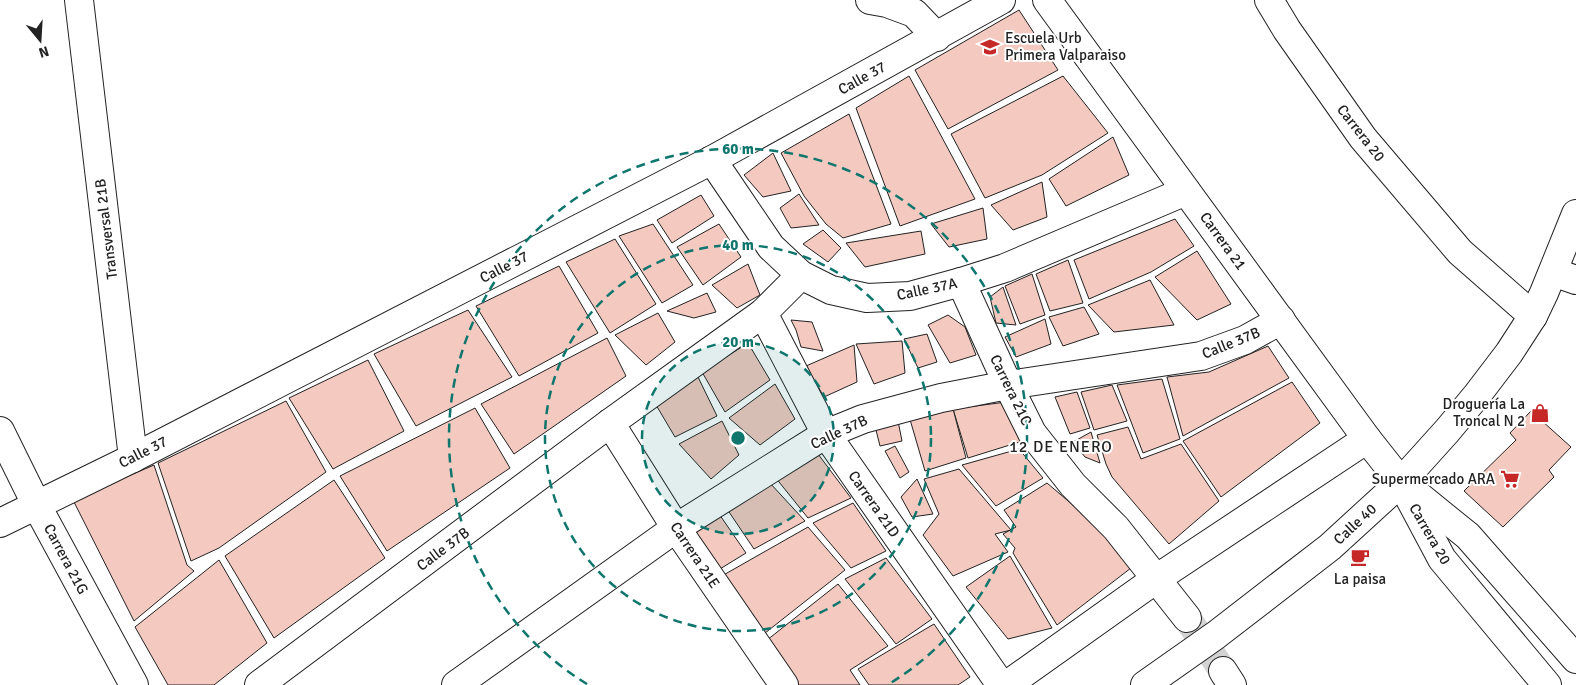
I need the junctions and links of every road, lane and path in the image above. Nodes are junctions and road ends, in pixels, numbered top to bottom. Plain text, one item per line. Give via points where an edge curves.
1 (79, 0) edge
2 (870, 0) edge
3 (1002, 0) edge
4 (1047, 0) edge
5 (1269, 0) edge
6 (937, 37) junction
7 (712, 160) junction
8 (1186, 191) junction
9 (1576, 214) edge
10 (801, 275) junction
11 (1564, 276) edge
12 (961, 282) junction
13 (763, 313) junction
14 (1533, 316) junction
15 (1281, 320) junction
16 (1008, 385) junction
17 (610, 423) junction
18 (0, 431) edge
19 (826, 434) junction
20 (1367, 439) junction
21 (133, 458) junction
22 (1400, 482) junction
23 (37, 506) junction
24 (0, 523) edge
25 (676, 528) junction
26 (1156, 579) junction
27 (1187, 618) tunnel mouth
28 (1576, 659) edge
29 (270, 682) edge
30 (134, 685) edge
31 (456, 685) edge
32 (784, 685) edge
33 (1002, 685) edge
34 (1007, 685) edge
35 (1145, 685) edge
36 (1547, 685) edge

1 - 21 main road, Transversal 21B
2 - 6 main road via 914,14
3 - 6 main road, Calle 37
4 - 8 main road, Carrera 21
5 - 14 main road, Carrera 20 via 1363,138 1460,252
6 - 7 main road, Calle 37
7 - 10 main road, Calle 37A via 771,247
7 - 21 main road, Calle 37
8 - 12 main road, Calle 37A via 1005,268
8 - 15 main road, Carrera 21
9 - 11 main road, Calle 40
10 - 12 main road, Calle 37A via 831,290 867,298 910,296
10 - 13 main road, Calle 37B
11 - 14 main road, Calle 40
12 - 16 main road, Carrera 21C
13 - 17 main road, Calle 37B
13 - 19 main road, Carrera 21D
14 - 22 main road, Calle 40 via 1477,395
15 - 16 main road, Calle 37B via 1245,340 1201,356
15 - 20 main road, Carrera 21
16 - 19 main road, Calle 37B via 941,398 863,419
16 - 26 main road, Carrera 21C via 1032,433 1073,485 1116,528
17 - 25 main road, Carrera 21E
17 - 29 main road, Calle 37B
18 - 23 main road, Carrera 21G
19 - 25 main road, Calle 37B
19 - 33 main road, Carrera 21D
20 - 22 main road, Carrera 21
20 - 26 main road
21 - 23 main road, Calle 37
22 - 28 main road, Carrera 20 via 1468,536
22 - 35 main road, Calle 40 via 1330,547
22 - 36 main road, Carrera 20 via 1442,559
23 - 24 main road, Calle 37
23 - 30 main road, Carrera 21G
25 - 31 main road, Calle 37B
25 - 32 main road, Carrera 21E
26 - 27 main road, Carrera 21C
26 - 34 main road

